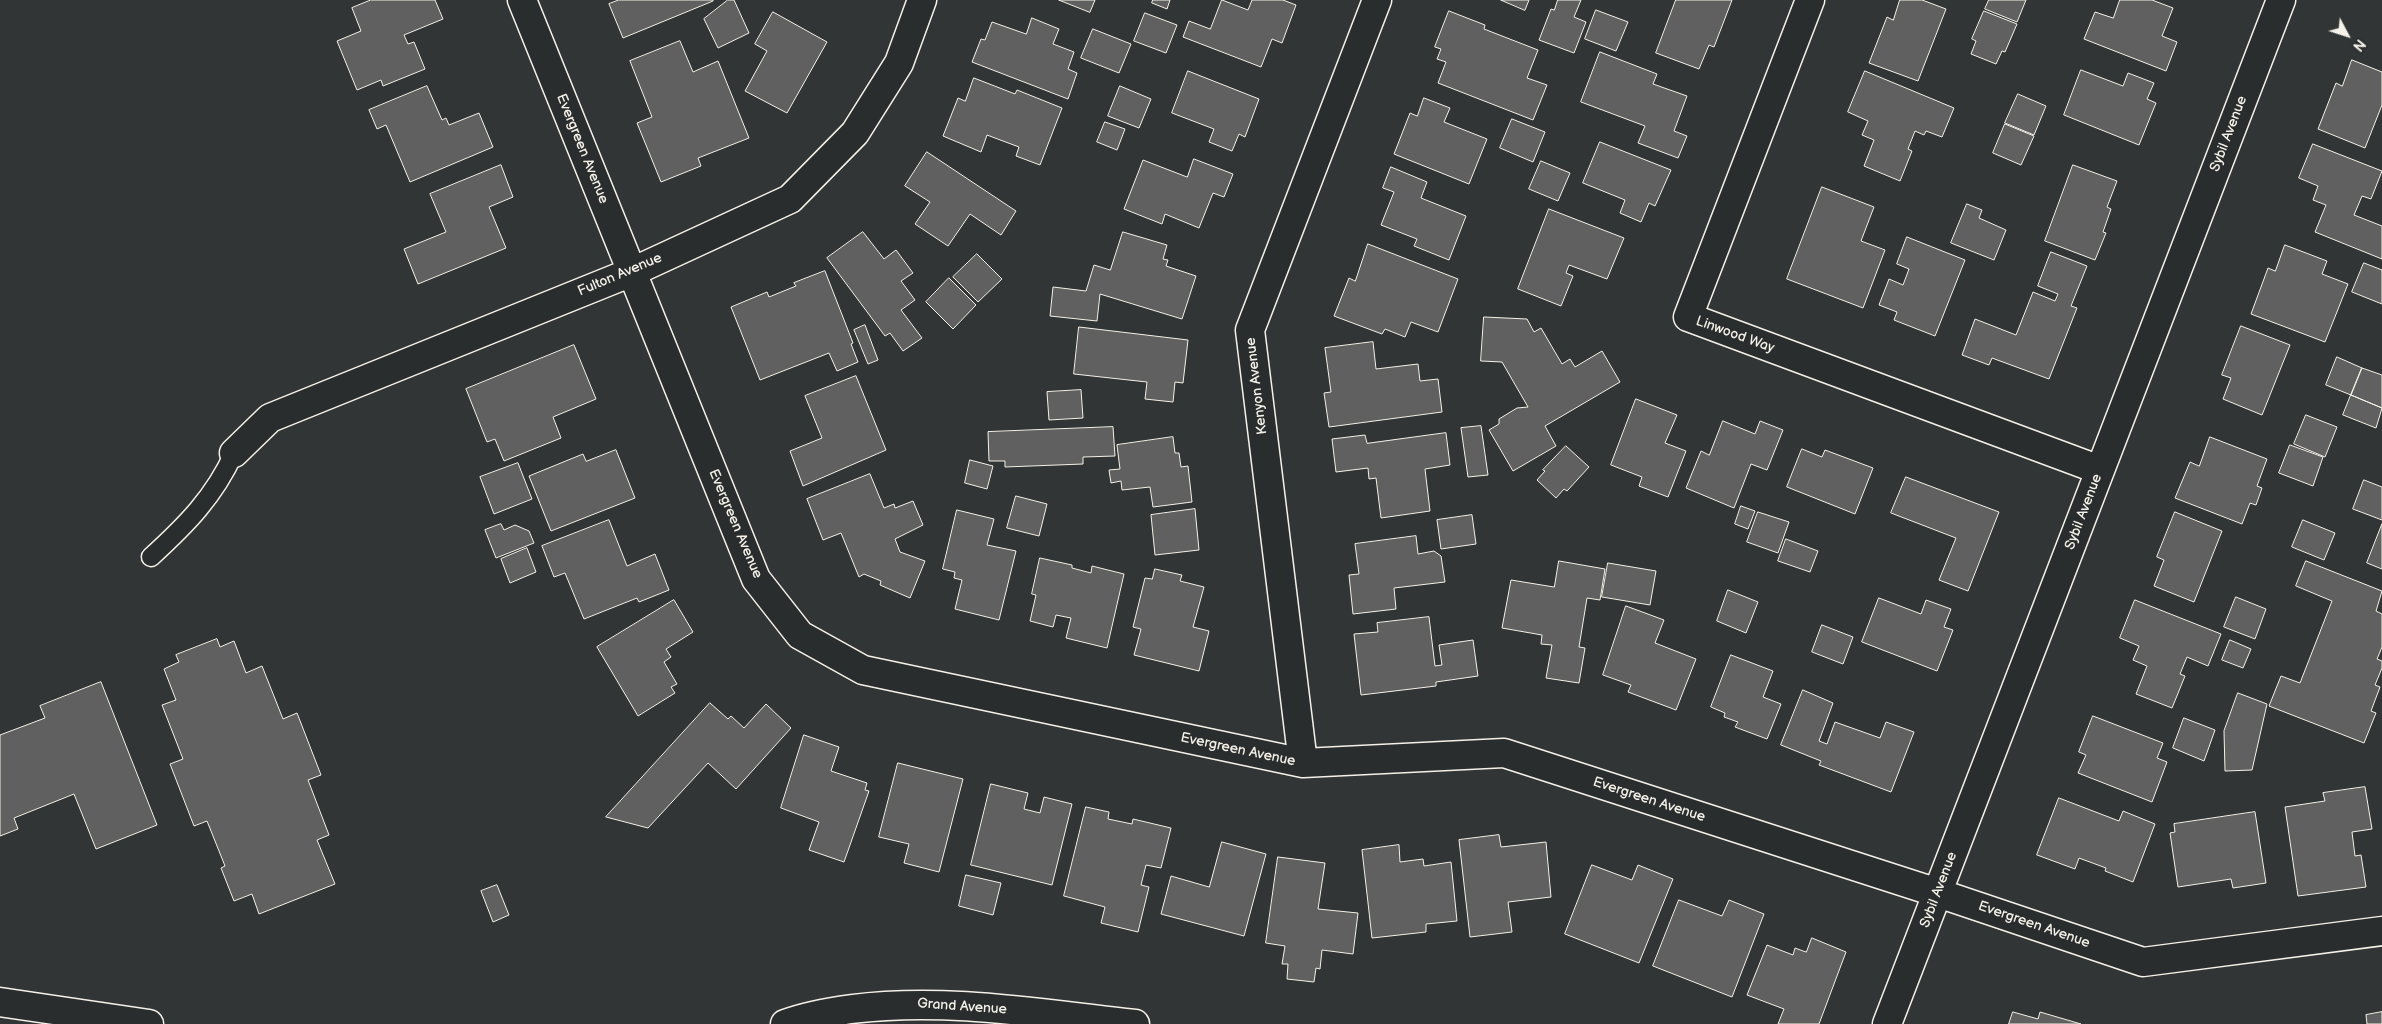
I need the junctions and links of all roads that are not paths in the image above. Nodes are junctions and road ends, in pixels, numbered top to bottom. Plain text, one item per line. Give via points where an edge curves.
1 (522, 0) edge
2 (922, 0) edge
3 (1377, 0) edge
4 (1810, 0) edge
5 (2281, 0) edge
6 (632, 272) junction
7 (234, 453) joint
8 (2100, 470) junction
9 (151, 557) dead end
10 (1303, 763) junction
11 (1938, 893) junction
12 (2382, 931) edge
13 (0, 1002) edge
14 (787, 1023) edge
15 (149, 1024) edge
16 (1135, 1024) edge
17 (1887, 1024) edge

1 - 6 main road, Evergreen Avenue
2 - 6 main road, Fulton Avenue via 899,63 855,133 790,199
3 - 10 main road, Kenyon Avenue via 1250,330
4 - 8 main road, Linwood Way via 1688,317
5 - 8 main road, Sybil Avenue
6 - 7 main road, Fulton Avenue via 270,418
6 - 10 main road, Evergreen Avenue via 756,579 800,634 864,670
7 - 9 lane via 223,477 191,520
8 - 11 main road, Sybil Avenue
10 - 11 main road, Evergreen Avenue via 1504,753
11 - 12 main road, Evergreen Avenue via 2143,962
11 - 17 main road, Sybil Avenue
13 - 15 main road
14 - 16 main road, Grand Avenue via 832,1012 918,1003

